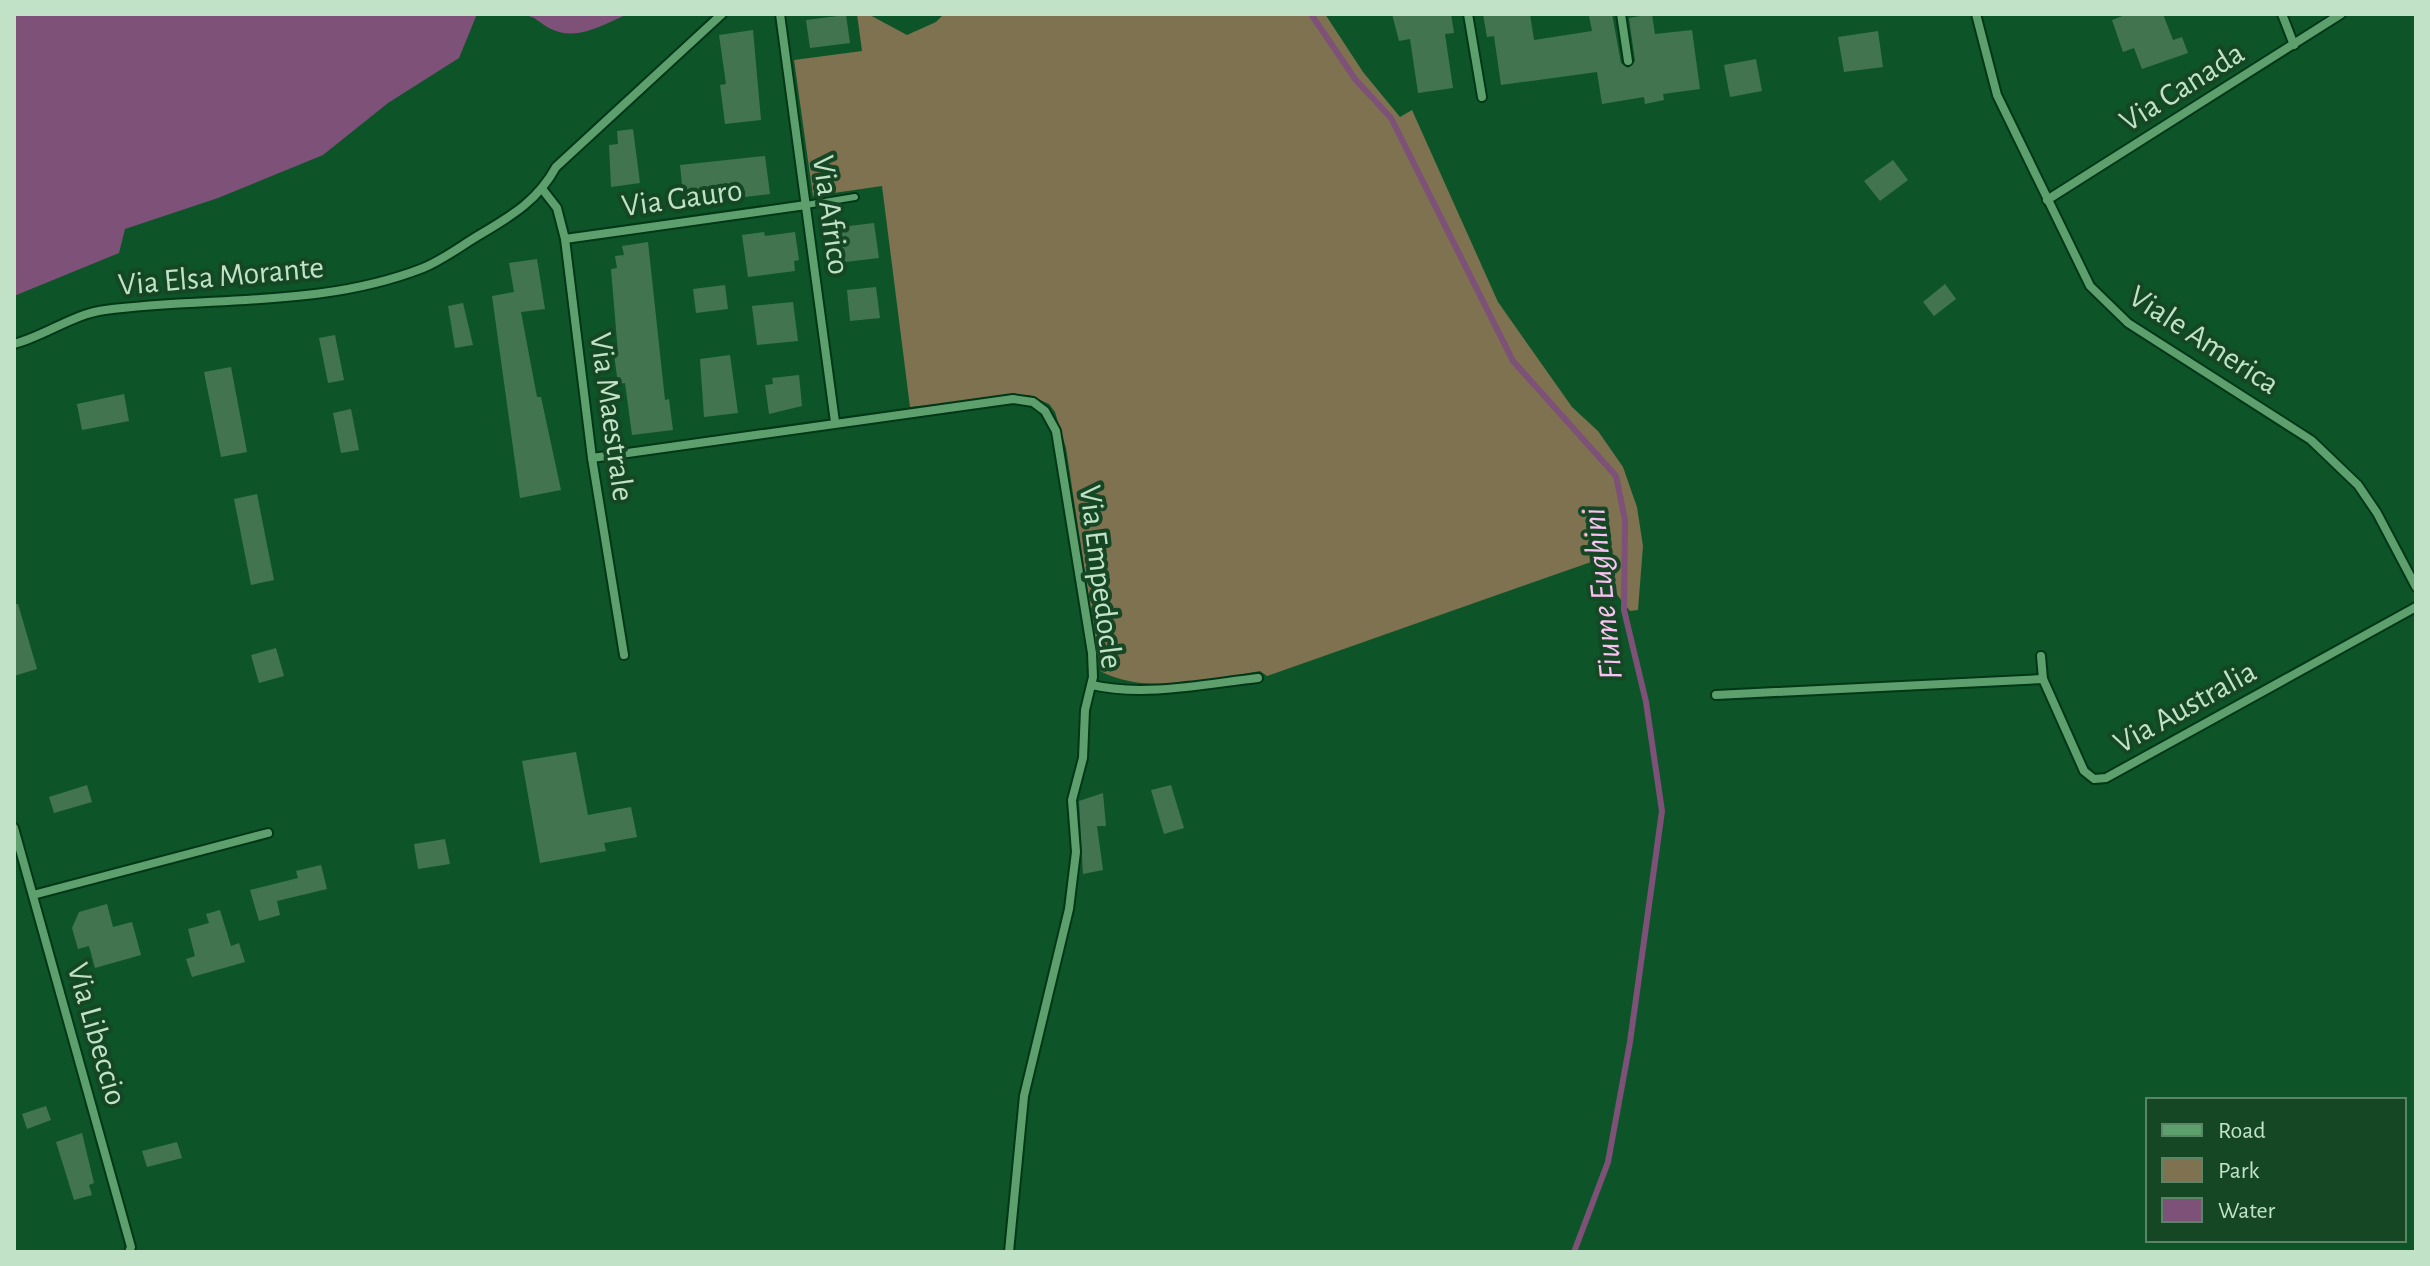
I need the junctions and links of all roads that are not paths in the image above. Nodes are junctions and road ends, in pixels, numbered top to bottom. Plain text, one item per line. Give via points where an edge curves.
1 (722, 14) edge
2 (780, 14) edge
3 (1468, 14) edge
4 (1621, 14) edge
5 (1976, 14) edge
6 (2282, 14) edge
7 (2337, 15) edge
8 (2294, 45) junction
9 (1628, 61) dead end
10 (1482, 97) dead end
11 (543, 190) junction
12 (855, 197) dead end
13 (2047, 200) junction
14 (806, 205) junction
15 (565, 239) junction
16 (14, 344) edge
17 (835, 422) junction
18 (592, 458) junction
19 (2416, 587) edge
20 (2416, 607) edge
21 (624, 655) dead end
22 (2041, 656) dead end
23 (1258, 678) dead end
24 (2043, 679) junction
25 (1092, 685) junction
26 (1716, 695) dead end
27 (14, 828) edge
28 (268, 833) dead end
29 (33, 895) junction
30 (129, 1252) edge
31 (1009, 1252) edge

1 - 11 street, Via Elsa Morante via 556,167
2 - 14 street, Via Africo
3 - 10 street
4 - 9 street
5 - 13 street, Viale America via 1997,95
6 - 8 street
7 - 8 street, Via Canada
8 - 13 street, Via Canada
11 - 15 street, Via Maestrale via 557,208
11 - 16 street, Via Elsa Morante via 518,212 426,267 385,280 280,300 100,311
12 - 14 lane
13 - 19 street, Viale America via 2090,286 2108,307 2311,440 2358,485
14 - 15 street, Via Gauro
14 - 17 street, Via Africo
15 - 18 street, Via Maestrale
17 - 18 street, Via Empedocle
17 - 25 street, Via Empedocle via 1013,399 1033,402 1045,411 1061,454 1092,653
18 - 21 street, Via Maestrale
20 - 24 street, Via Australia via 2106,778 2094,779 2084,771
22 - 24 street, Via Australia
23 - 25 street via 1195,686
24 - 26 street
25 - 31 street, Via Empedocle via 1072,800 1076,852 1069,909 1024,1096
27 - 29 street, Via Libeccio
28 - 29 street
29 - 30 street, Via Libeccio

